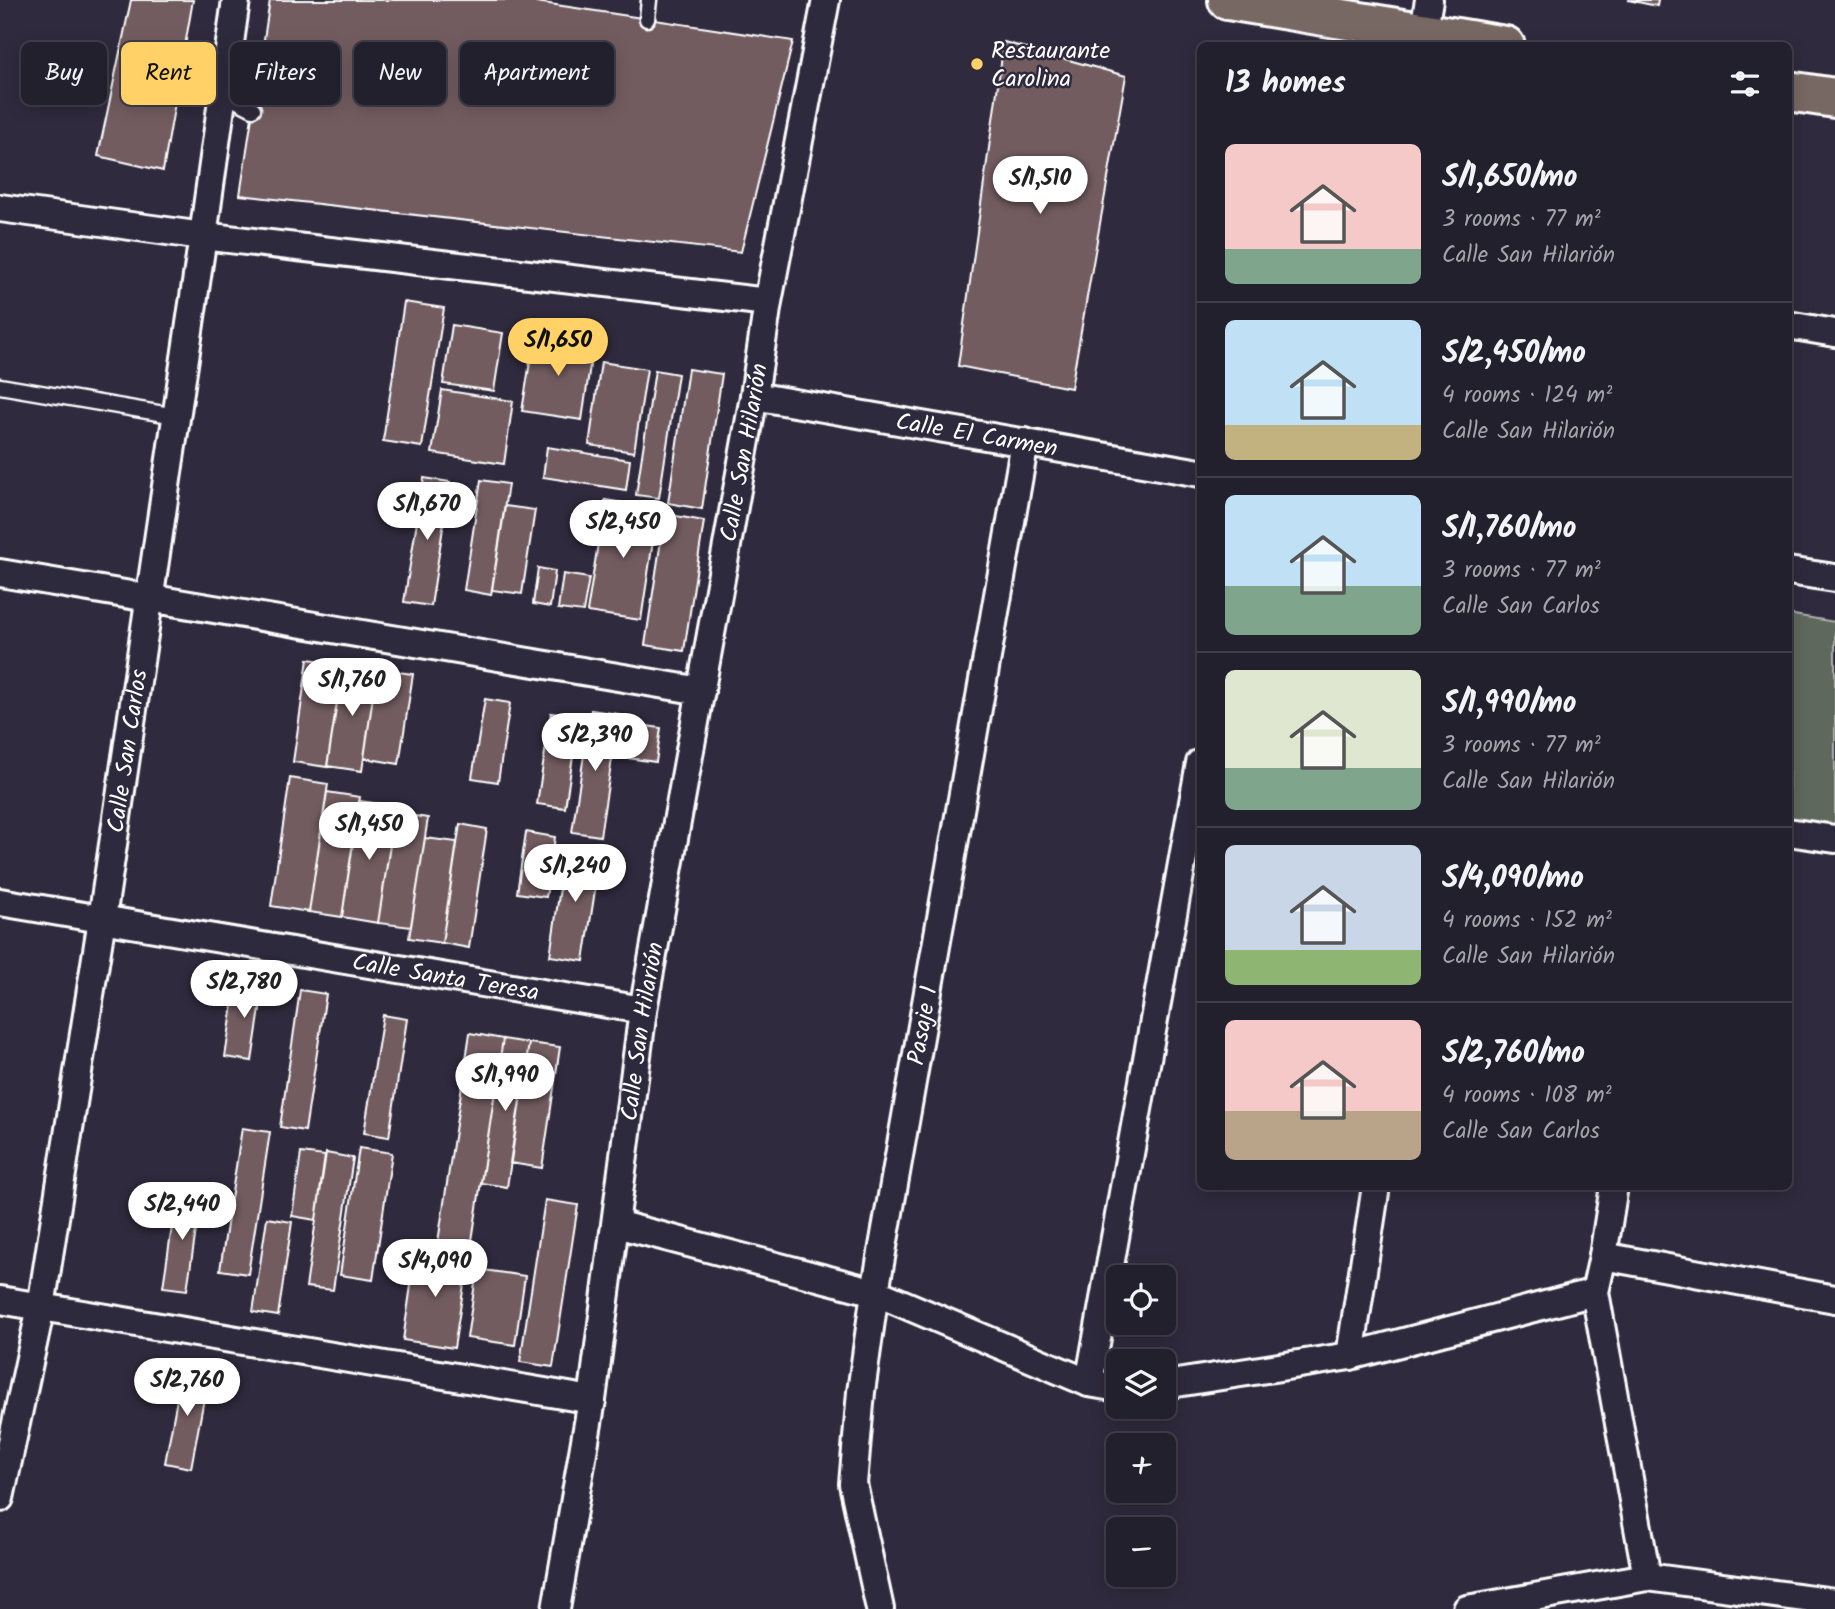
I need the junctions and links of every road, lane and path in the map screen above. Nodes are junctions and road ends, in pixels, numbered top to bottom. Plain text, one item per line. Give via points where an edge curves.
1 (236, 0) edge
2 (649, 0) edge
3 (826, 0) edge
4 (1228, 0) edge
5 (647, 19) dead end
6 (1425, 26) edge
7 (1489, 42) edge
8 (1792, 92) edge
9 (222, 93) junction
10 (1835, 98) edge
11 (253, 109) dead end
12 (0, 208) edge
13 (203, 236) junction
14 (768, 302) junction
15 (1792, 327) edge
16 (1835, 333) edge
17 (0, 386) edge
18 (754, 396) junction
19 (176, 416) junction
20 (1025, 442) junction
21 (1197, 472) edge
22 (1792, 572) edge
23 (0, 573) edge
24 (1835, 578) edge
25 (148, 598) junction
26 (701, 691) junction
27 (1197, 780) edge
28 (1792, 833) edge
29 (1835, 839) edge
30 (0, 902) edge
31 (102, 919) junction
32 (643, 1010) junction
33 (1375, 1190) edge
34 (1613, 1190) edge
35 (616, 1224) junction
36 (1603, 1256) junction
37 (875, 1292) junction
38 (1594, 1292) junction
39 (1835, 1299) edge
40 (0, 1300) edge
41 (41, 1307) junction
42 (1350, 1356) junction
43 (1089, 1383) junction
44 (1176, 1383) edge
45 (1106, 1386) edge
46 (592, 1400) junction
47 (0, 1498) edge
48 (1647, 1577) junction
49 (1835, 1601) edge
50 (556, 1609) edge
51 (880, 1609) edge
52 (1467, 1609) edge

1 - 9 street, Calle San Carlos
2 - 5 lane
3 - 14 street, Calle San Hilarión
4 - 6 highway
6 - 7 highway
8 - 10 highway
9 - 11 lane
9 - 13 street, Calle San Carlos
12 - 13 street
13 - 14 street
13 - 19 street, Calle San Carlos
14 - 18 street, Calle San Hilarión
15 - 16 street
17 - 19 lane
18 - 20 street, Calle El Carmen
18 - 26 street, Calle San Hilarión
19 - 25 street, Calle San Carlos
20 - 21 street, Calle El Carmen
20 - 37 street, Pasaje 1
22 - 24 street
23 - 25 street
25 - 26 street
25 - 31 street, Calle San Carlos
26 - 32 street, Calle San Hilarión
27 - 43 street
28 - 29 street
30 - 31 street, Calle Santa Teresa
31 - 32 street, Calle Santa Teresa
31 - 41 street, Calle San Carlos
32 - 35 street, Calle San Hilarión
33 - 42 street
34 - 36 street
35 - 37 street
35 - 46 street, Calle San Hilarión
36 - 38 street
36 - 39 street
37 - 43 street
37 - 51 street, Pasaje 1 via 853,1484
38 - 42 street
38 - 48 street
40 - 41 street
41 - 46 street
41 - 47 street, Calle San Carlos
42 - 44 street
43 - 45 street
46 - 50 street, Calle San Hilarión
48 - 49 street
48 - 52 street

